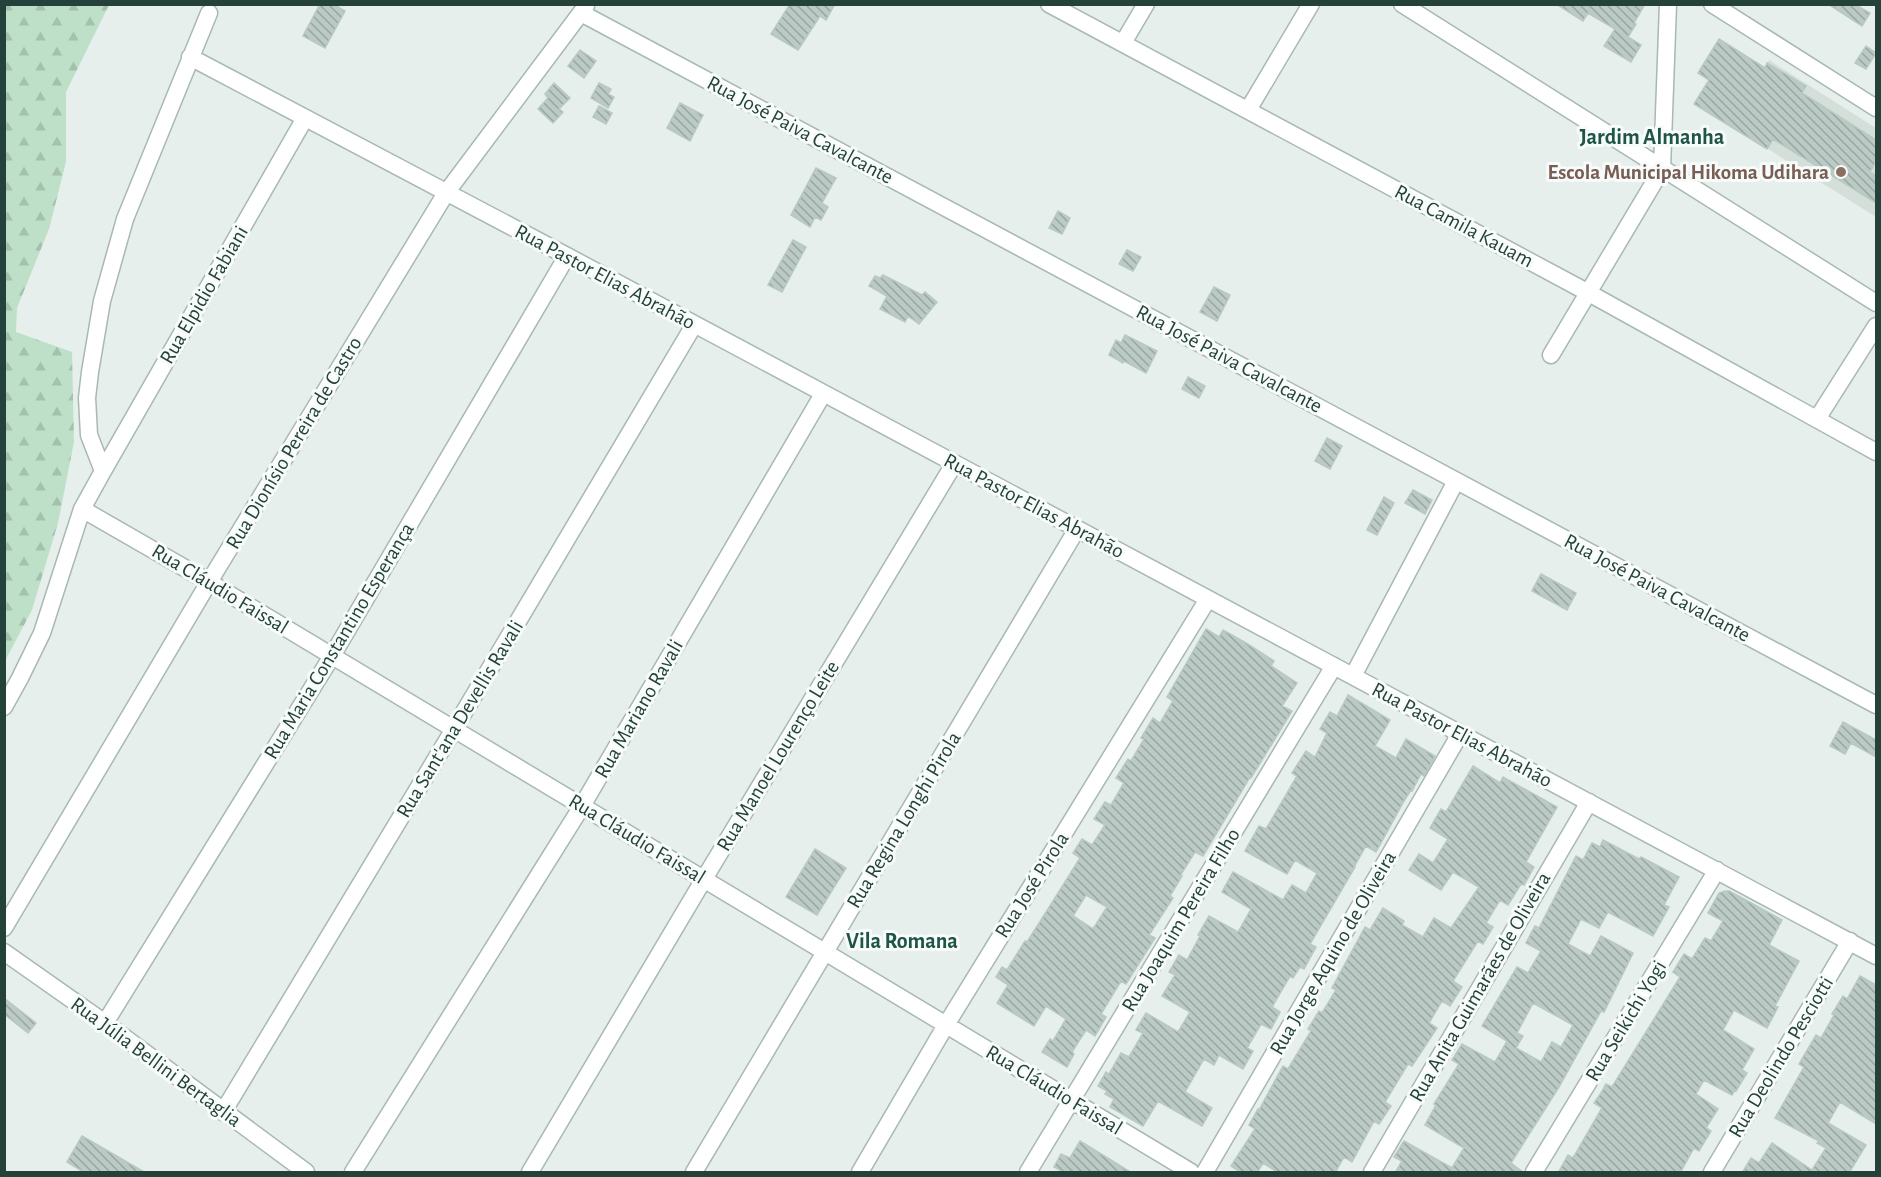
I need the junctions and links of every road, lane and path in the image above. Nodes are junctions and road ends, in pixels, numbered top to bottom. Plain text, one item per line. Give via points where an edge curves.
1 (1050, 4) edge
2 (1146, 4) edge
3 (1311, 4) edge
4 (1402, 4) edge
5 (1668, 4) edge
6 (1712, 4) edge
7 (584, 9) edge
8 (209, 13) dead end
9 (1123, 43) junction
10 (190, 57) junction
11 (1876, 108) edge
12 (1248, 110) junction
13 (305, 118) junction
14 (1662, 169) junction
15 (446, 193) junction
16 (567, 256) junction
17 (1587, 292) junction
18 (1876, 303) edge
19 (694, 325) junction
20 (1876, 326) edge
21 (1551, 355) dead end
22 (823, 394) junction
23 (1817, 419) junction
24 (1876, 452) edge
25 (954, 464) junction
26 (103, 471) junction
27 (1456, 481) junction
28 (82, 509) junction
29 (1077, 530) junction
30 (209, 582) junction
31 (1208, 599) junction
32 (332, 656) junction
33 (1334, 666) junction
34 (1353, 676) junction
35 (1876, 705) edge
36 (4, 707) edge
37 (454, 729) junction
38 (1460, 734) junction
39 (1589, 802) junction
40 (582, 806) junction
41 (1717, 870) junction
42 (704, 879) junction
43 (4, 928) edge
44 (1850, 941) junction
45 (4, 952) edge
46 (825, 952) junction
47 (1876, 956) edge
48 (105, 1023) junction
49 (946, 1025) junction
50 (1072, 1101) junction
51 (223, 1112) junction
52 (306, 1173) edge
53 (353, 1173) edge
54 (530, 1173) edge
55 (694, 1173) edge
56 (860, 1173) edge
57 (1028, 1173) edge
58 (1191, 1173) edge
59 (1205, 1173) edge
60 (1372, 1173) edge
61 (1534, 1173) edge
62 (1712, 1173) edge

1 - 9 street, Rua Camila Kauam
2 - 9 street
3 - 12 street
4 - 14 street
5 - 14 street
6 - 11 street
7 - 15 street, Rua Dionísio Pereira de Castro
7 - 27 street, Rua José Paiva Cavalcante
8 - 10 street
9 - 12 street, Rua Camila Kauam
10 - 13 street, Rua Pastor Elias Abrahão
10 - 26 street via 125,219 102,301 87,398 89,435
12 - 17 street, Rua Camila Kauam
13 - 15 street, Rua Pastor Elias Abrahão
13 - 26 street, Rua Elpidio Fabiani
14 - 17 street
14 - 18 street
15 - 16 street, Rua Pastor Elias Abrahão
15 - 30 street, Rua Dionísio Pereira de Castro
16 - 19 street, Rua Pastor Elias Abrahão
16 - 32 street, Rua Maria Constantino Esperança
17 - 21 street
17 - 23 street, Rua Camila Kauam
19 - 22 street, Rua Pastor Elias Abrahão
19 - 37 street, Rua Sant'ana Devellis Ravali
20 - 23 street
22 - 25 street, Rua Pastor Elias Abrahão
22 - 40 street, Rua Mariano Ravali
23 - 24 street, Rua Camila Kauam
25 - 29 street, Rua Pastor Elias Abrahão
25 - 42 street, Rua Manoel Lourenço Leite
26 - 28 street, Rua Elpidio Fabiani
27 - 34 street
27 - 35 street, Rua José Paiva Cavalcante
28 - 30 street, Rua Cláudio Faissal
28 - 36 street, Rua Elpidio Fabiani via 42,633
29 - 31 street, Rua Pastor Elias Abrahão
29 - 46 street, Rua Regina Longhi Pirola
30 - 32 street, Rua Cláudio Faissal
30 - 43 street, Rua Dionísio Pereira de Castro
31 - 33 street, Rua Pastor Elias Abrahão
31 - 49 street, Rua José Pirola
32 - 37 street, Rua Cláudio Faissal
32 - 48 street, Rua Maria Constantino Esperança
33 - 34 street, Rua Pastor Elias Abrahão
33 - 50 street, Rua Joaquim Pereira Filho
34 - 38 street, Rua Pastor Elias Abrahão
37 - 40 street, Rua Cláudio Faissal
37 - 51 street, Rua Sant'ana Devellis Ravali
38 - 39 street, Rua Pastor Elias Abrahão
38 - 59 street, Rua Jorge Aquino de Oliveira
39 - 41 street, Rua Pastor Elias Abrahão
39 - 60 street, Rua Anita Guimarães de Oliveira
40 - 42 street, Rua Cláudio Faissal
40 - 53 street, Rua Mariano Ravali
41 - 44 street, Rua Pastor Elias Abrahão
41 - 61 street, Rua Seikichi Yogi
42 - 46 street, Rua Cláudio Faissal
42 - 54 street, Rua Manoel Lourenço Leite
44 - 47 street, Rua Pastor Elias Abrahão
44 - 62 street, Rua Deolindo Pesciotti
45 - 48 street, Rua Júlia Bellini Bertaglia
46 - 49 street, Rua Cláudio Faissal
46 - 55 street, Rua Regina Longhi Pirola
48 - 51 street, Rua Júlia Bellini Bertaglia
49 - 50 street, Rua Cláudio Faissal
49 - 56 street, Rua José Pirola
50 - 57 street, Rua Joaquim Pereira Filho
50 - 58 street, Rua Cláudio Faissal
51 - 52 street, Rua Júlia Bellini Bertaglia

